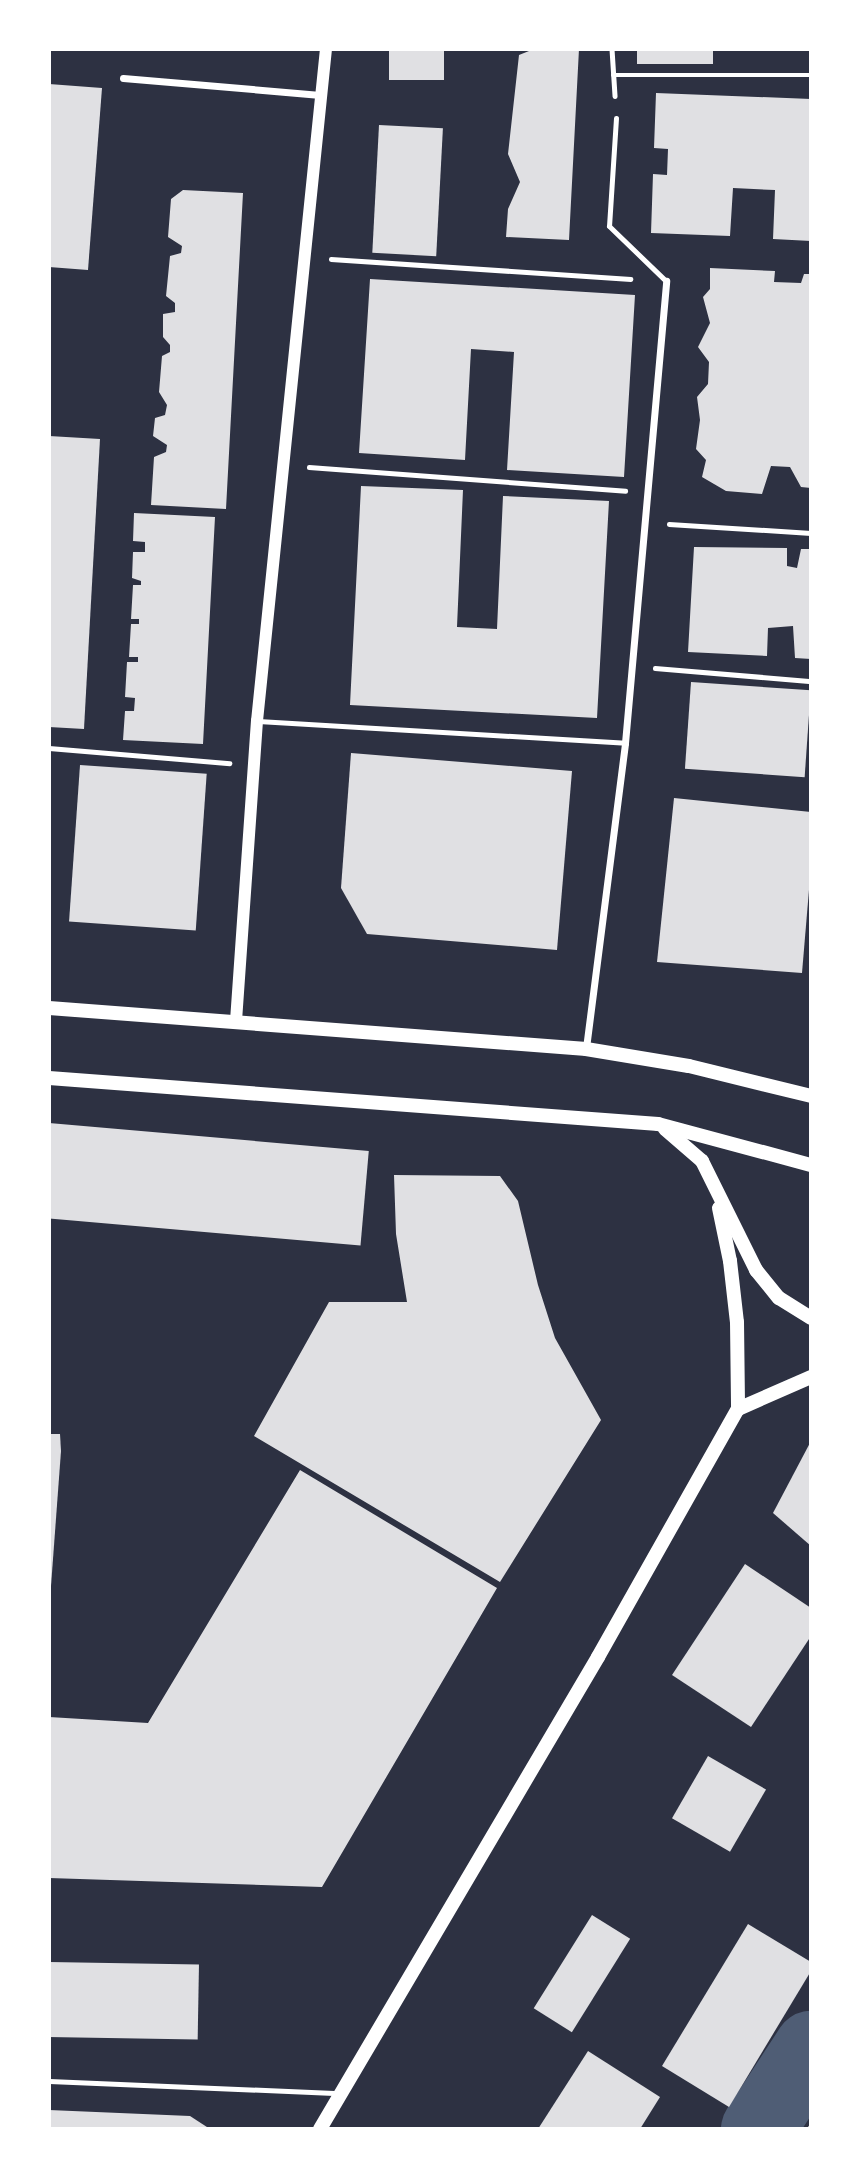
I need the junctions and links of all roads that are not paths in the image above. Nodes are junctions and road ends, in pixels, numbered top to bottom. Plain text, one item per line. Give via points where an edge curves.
1 (326, 49) edge
2 (123, 78) dead end
3 (320, 94) junction
4 (616, 118) road end
5 (666, 281) joint
6 (257, 721) junction
7 (625, 743) junction
8 (49, 1008) edge
9 (236, 1021) junction
10 (586, 1049) junction
11 (49, 1078) edge
12 (811, 1096) edge
13 (658, 1124) junction
14 (811, 1164) edge
15 (715, 1186) junction
16 (811, 1318) edge
17 (811, 1377) edge
18 (738, 1409) junction
19 (49, 2081) edge
20 (340, 2093) junction
21 (320, 2129) edge

1 - 3 street
2 - 3 street
3 - 6 street
4 - 5 lane via 610,226
5 - 7 street
6 - 7 lane
6 - 9 street
7 - 10 street
8 - 9 main road
9 - 10 main road
10 - 12 main road via 689,1066
11 - 13 main road
13 - 14 main road
13 - 15 main road via 702,1161
15 - 16 main road via 756,1270 779,1298
15 - 18 main road via 737,1322
17 - 18 main road
18 - 20 main road via 598,1657
19 - 20 lane
20 - 21 main road

